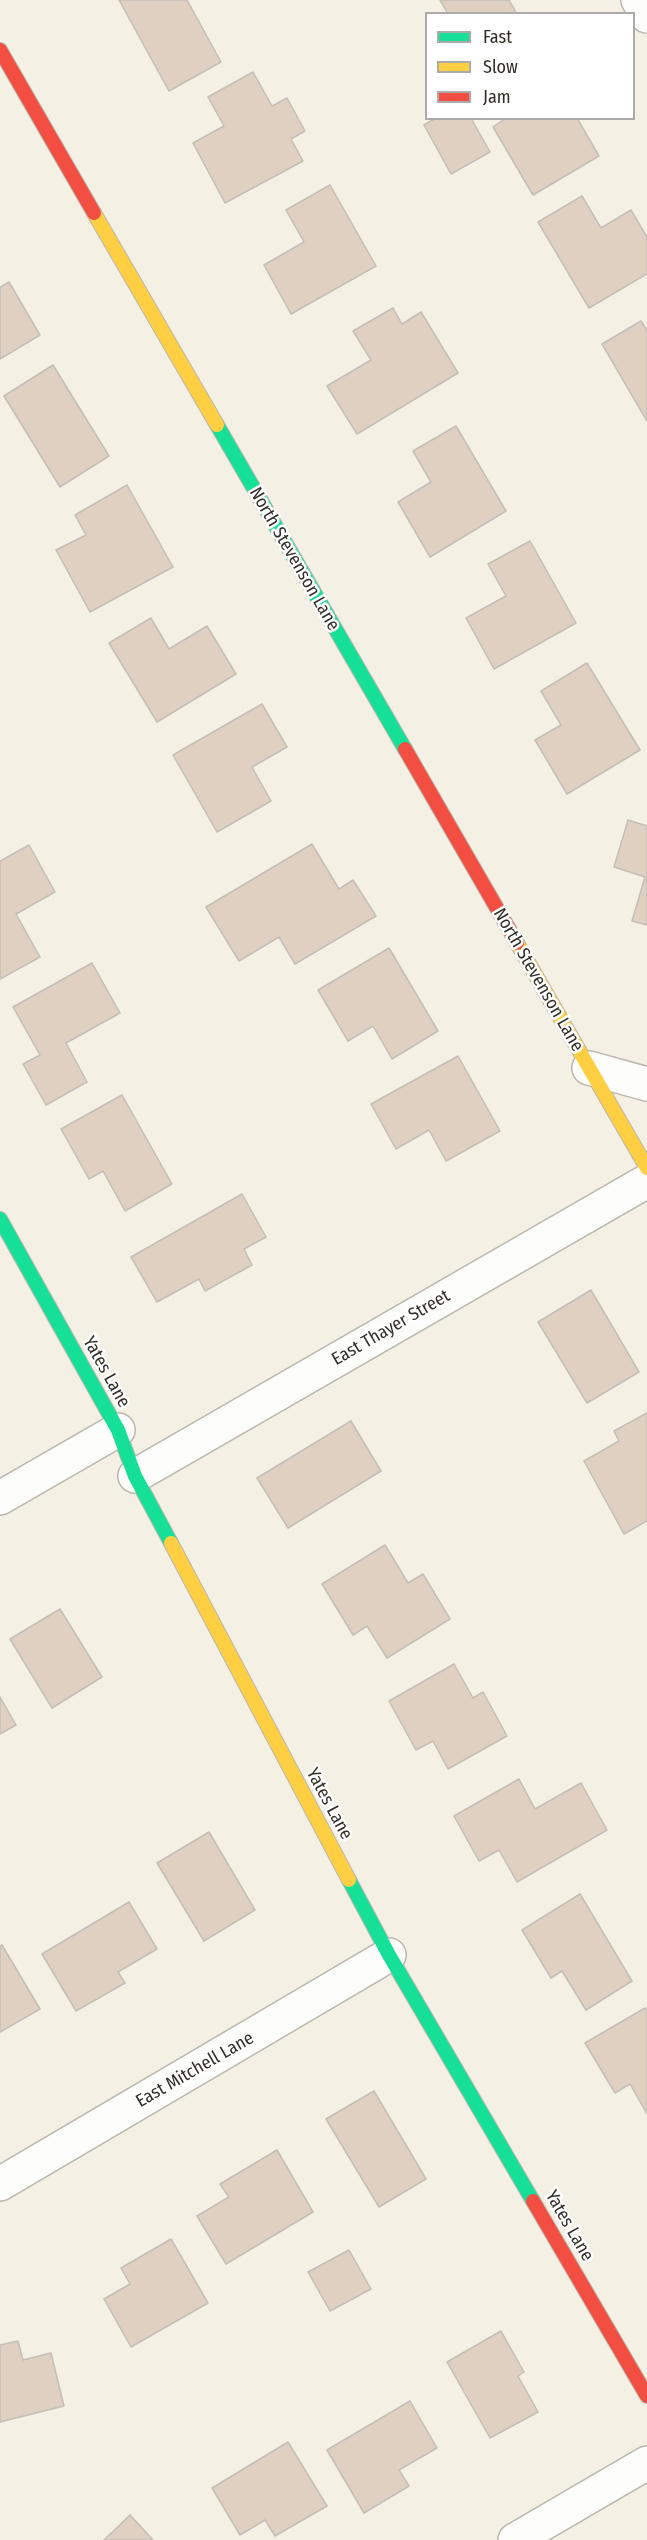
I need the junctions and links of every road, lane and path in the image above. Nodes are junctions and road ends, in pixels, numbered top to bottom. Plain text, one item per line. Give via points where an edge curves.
1 (638, 0) edge
2 (647, 16) edge
3 (0, 50) edge
4 (589, 1068) junction
5 (647, 1084) edge
6 (647, 1168) edge
7 (647, 1181) edge
8 (0, 1219) edge
9 (118, 1430) junction
10 (135, 1476) junction
11 (0, 1498) edge
12 (389, 1955) junction
13 (0, 2184) edge
14 (647, 2396) edge
15 (647, 2463) edge
16 (515, 2540) edge

1 - 2 street
3 - 4 street, North Stevenson Lane
4 - 5 street, North Stevenson Lane
4 - 6 street, North Stevenson Lane
7 - 10 street, East Thayer Street
8 - 9 street, Yates Lane
9 - 10 street, Yates Lane
9 - 11 street
10 - 12 street, Yates Lane
12 - 13 street, East Mitchell Lane
12 - 14 street, Yates Lane
15 - 16 street

